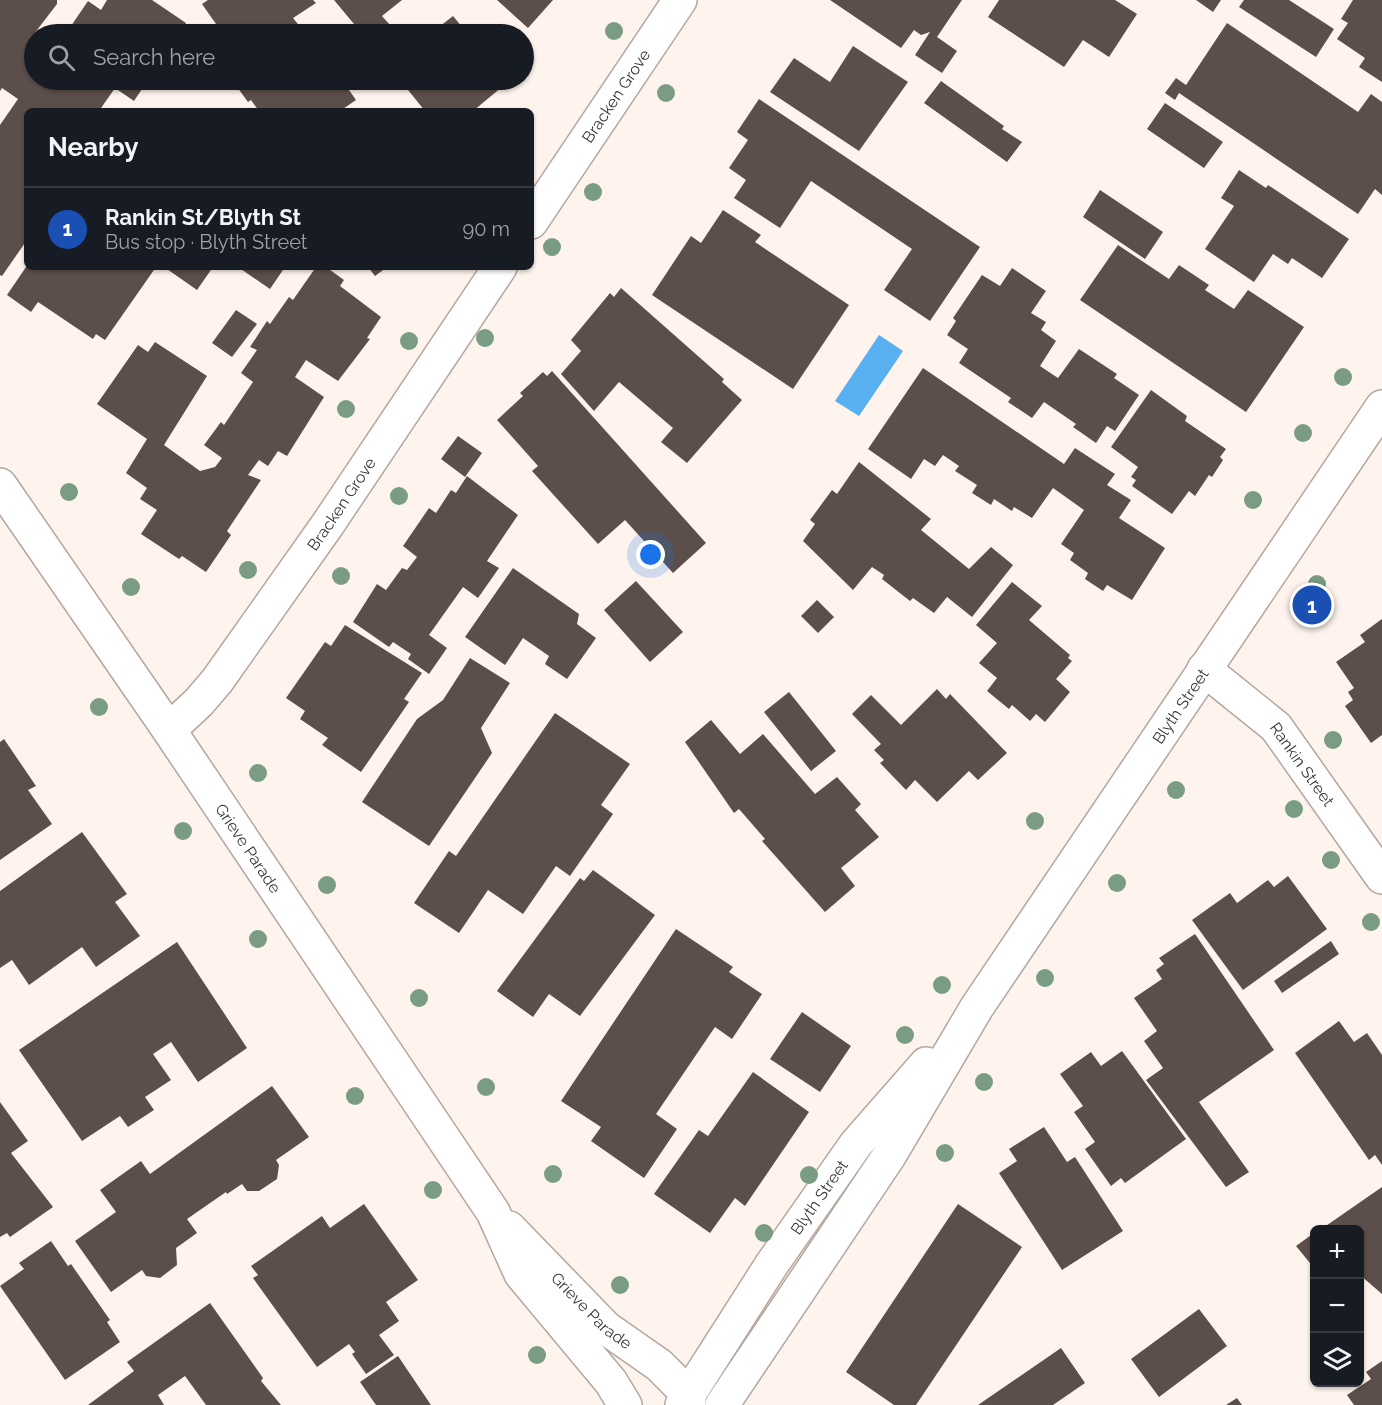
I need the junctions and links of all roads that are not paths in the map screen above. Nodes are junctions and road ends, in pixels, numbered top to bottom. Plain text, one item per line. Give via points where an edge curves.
1 (680, 0) edge
2 (534, 218) edge
3 (499, 270) edge
4 (1382, 407) edge
5 (0, 485) edge
6 (1204, 669) junction
7 (169, 730) junction
8 (1382, 877) edge
9 (977, 1007) junction
10 (493, 1212) junction
11 (687, 1402) edge
12 (625, 1405) edge
13 (722, 1405) edge

1 - 2 street, Bracken Grove
3 - 7 street, Bracken Grove via 223,672 200,702
4 - 6 street, Blyth Street
5 - 7 street, Grieve Parade
6 - 8 street, Rankin Street via 1276,727
6 - 9 street, Blyth Street
7 - 10 street, Grieve Parade
9 - 11 street, Blyth Street via 856,1144 772,1264
9 - 13 street, Blyth Street via 889,1156
10 - 11 street, Grieve Parade via 606,1328 659,1365
10 - 12 street, Grieve Parade via 521,1274 611,1382

